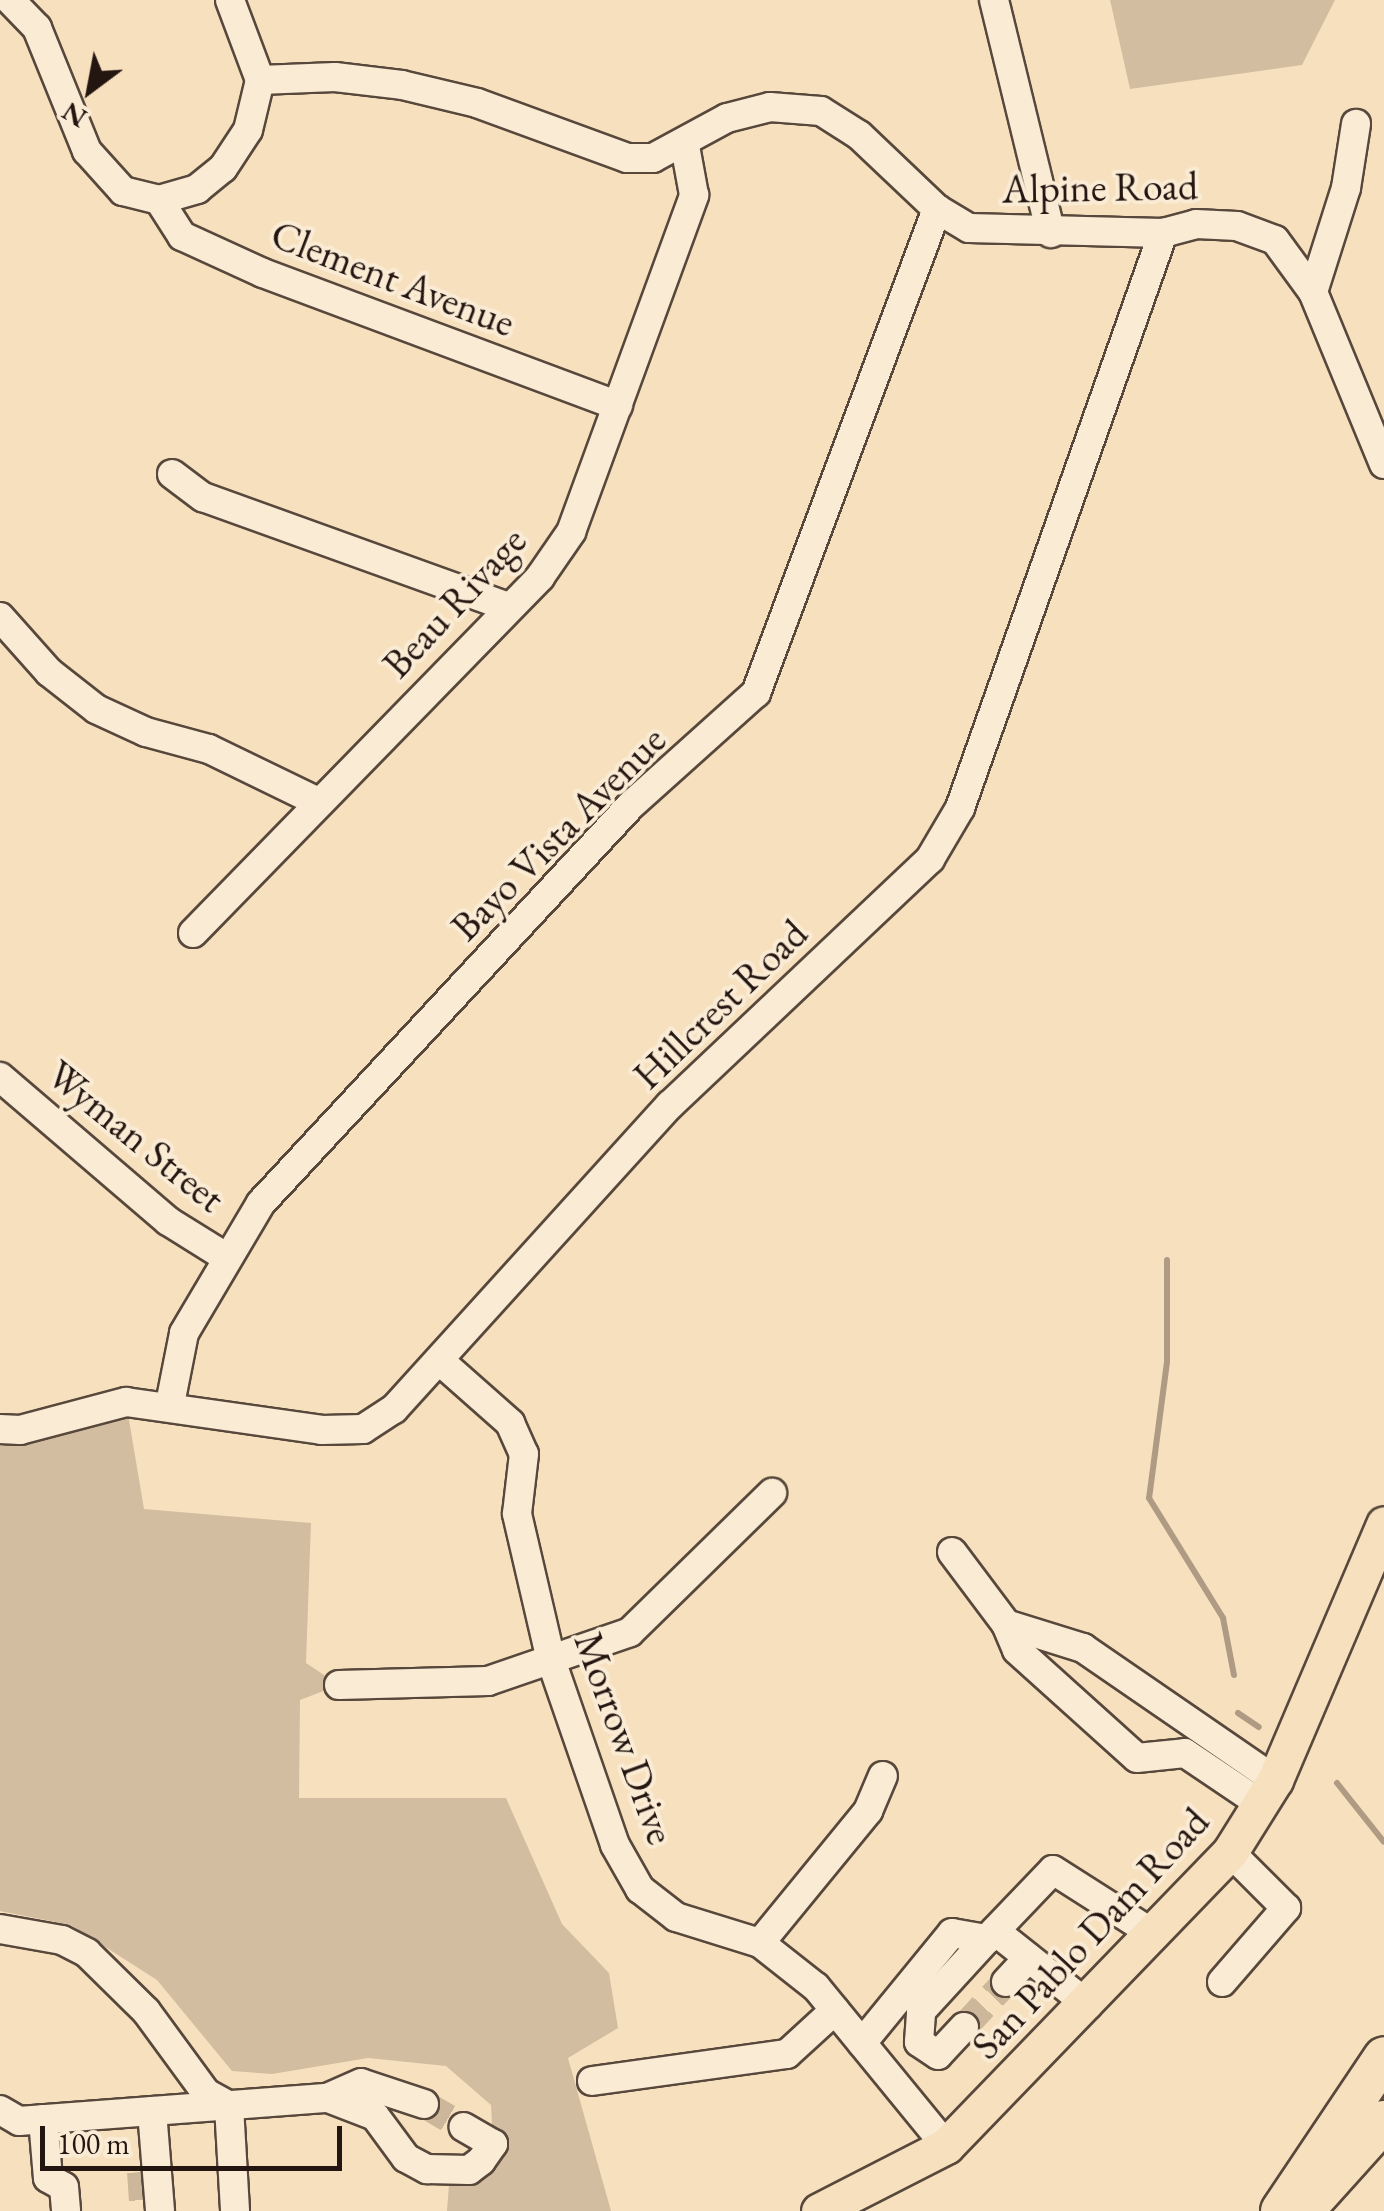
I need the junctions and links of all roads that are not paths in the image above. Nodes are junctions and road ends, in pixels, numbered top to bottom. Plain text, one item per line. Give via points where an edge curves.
1 (10, 0) edge
2 (230, 0) edge
3 (994, 0) edge
4 (260, 80) junction
5 (1356, 124) dead end
6 (685, 146) junction
7 (160, 200) junction
8 (936, 210) junction
9 (1050, 233) junction
10 (1164, 233) junction
11 (1313, 292) junction
12 (618, 406) junction
13 (1383, 458) edge
14 (172, 474) dead end
15 (509, 607) junction
16 (0, 616) edge
17 (318, 802) junction
18 (193, 933) dead end
19 (0, 1076) edge
20 (224, 1256) junction
21 (440, 1361) junction
22 (170, 1404) junction
23 (0, 1429) edge
24 (772, 1493) dead end
25 (1384, 1524) edge
26 (952, 1552) dead end
27 (1006, 1624) junction
28 (551, 1660) junction
29 (339, 1685) dead end
30 (883, 1776) dead end
31 (1268, 1792) junction
32 (1230, 1852) junction
33 (0, 1929) edge
34 (991, 1935) junction
35 (1156, 1935) junction
36 (760, 1944) junction
37 (1028, 1958) junction
38 (1006, 1982) tunnel mouth
39 (1222, 1982) dead end
40 (1088, 2005) junction
41 (834, 2010) junction
42 (964, 2028) tunnel mouth
43 (862, 2043) junction
44 (1384, 2057) edge
45 (592, 2081) dead end
46 (328, 2098) junction
47 (424, 2104) tunnel mouth
48 (229, 2106) junction
49 (0, 2110) edge
50 (145, 2111) junction
51 (43, 2119) junction
52 (1384, 2121) edge
53 (463, 2128) tunnel mouth
54 (946, 2146) junction
55 (142, 2172) tunnel mouth
56 (66, 2211) edge
57 (160, 2211) edge
58 (235, 2211) edge
59 (819, 2211) edge
60 (1282, 2211) edge
61 (1303, 2211) edge

1 - 7 street via 37,28 87,151 123,190
2 - 4 street
3 - 9 street
4 - 6 street, Alpine Road via 335,77 402,85 477,103 627,158 653,158
4 - 7 street via 248,130 224,168 198,189
5 - 11 street via 1346,188
6 - 8 street, Alpine Road via 741,114 770,107 821,111 859,135
6 - 12 street, Beau Rivage via 694,195
7 - 12 street, Clement Avenue via 182,236 263,273
8 - 9 street, Alpine Road via 969,228
8 - 20 street, Bayo Vista Avenue via 756,693 630,805 302,1157
9 - 10 street, Alpine Road
10 - 11 street, Alpine Road via 1196,224 1236,226 1275,240
10 - 21 street, Hillcrest Road via 947,835 670,1105
11 - 13 street, Alpine Road
12 - 15 street, Beau Rivage via 571,532
14 - 15 street via 203,498
15 - 17 street, Beau Rivage
16 - 17 street via 50,672 96,708 224,756
17 - 18 street, Beau Rivage
19 - 20 street, Wyman Street via 168,1221
20 - 22 street, Bayo Vista Avenue via 184,1333
21 - 22 street, Hillcrest Road via 394,1409 363,1429 322,1430
21 - 28 street, Morrow Drive via 510,1423 524,1454 517,1514
22 - 23 street, Hillcrest Road via 126,1402 20,1430
24 - 28 street via 630,1632
25 - 31 main road, San Pablo Dam Road
26 - 27 street
27 - 31 street via 1083,1648
27 - 31 street via 1037,1672 1137,1758 1185,1754
28 - 29 street via 488,1681
28 - 36 street, Morrow Drive via 615,1845 640,1889 676,1917
30 - 36 street via 868,1811
31 - 32 main road, San Pablo Dam Road
32 - 35 main road, San Pablo Dam Road
32 - 39 street via 1286,1908
33 - 48 street via 62,1940 87,1954 146,2011 206,2092
34 - 35 street via 1054,1870
34 - 37 street
34 - 42 street via 921,2011 919,2042 938,2055
34 - 43 street via 952,1932
35 - 40 main road, San Pablo Dam Road
36 - 41 street, Morrow Drive via 816,1987
37 - 38 street
37 - 40 street
40 - 54 main road, San Pablo Dam Road
41 - 43 street, Morrow Drive
41 - 45 street via 787,2054
43 - 54 street, Morrow Drive
44 - 60 highway
46 - 47 street via 362,2083
46 - 48 street
46 - 53 street via 375,2116 406,2158 427,2168 469,2170 481,2161 492,2144
48 - 50 street
48 - 58 street
49 - 51 street via 19,2121
50 - 51 street
50 - 55 street
50 - 57 street
51 - 56 street via 48,2178 64,2187
52 - 61 highway
54 - 59 main road, San Pablo Dam Road

